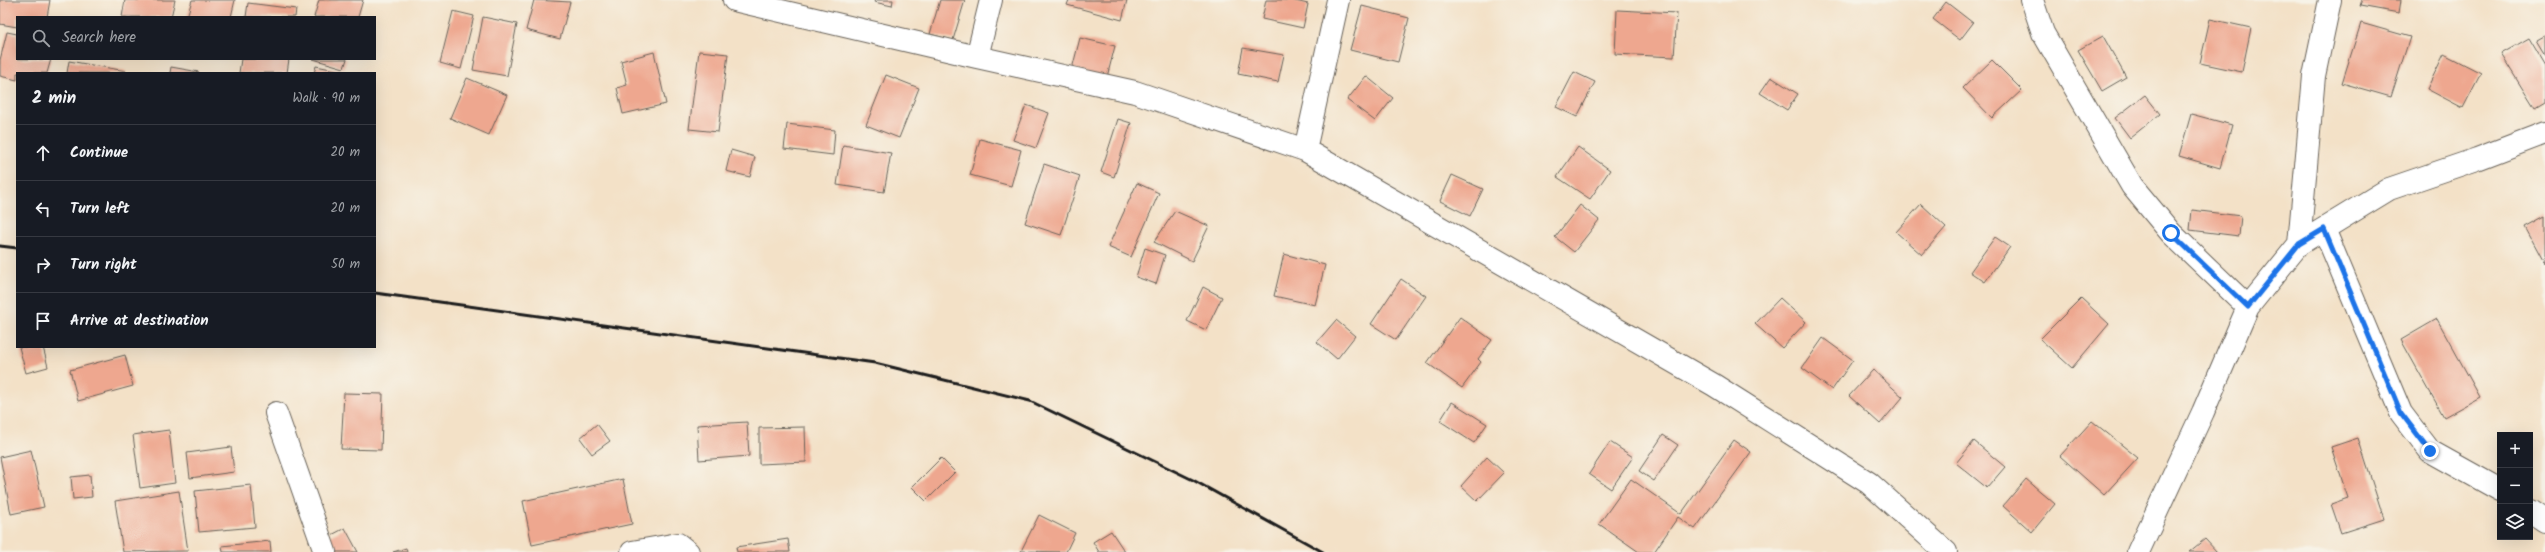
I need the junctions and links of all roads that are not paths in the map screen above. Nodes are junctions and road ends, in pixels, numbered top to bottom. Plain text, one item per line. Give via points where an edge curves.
1 (734, 0) edge
2 (991, 0) edge
3 (1338, 0) edge
4 (2032, 0) edge
5 (2330, 0) edge
6 (977, 57) junction
7 (2545, 133) edge
8 (1305, 150) junction
9 (2324, 229) junction
10 (2299, 244) junction
11 (2248, 307) junction
12 (276, 414) dead end
13 (2497, 488) edge
14 (2533, 513) edge
15 (2545, 521) edge
16 (325, 552) edge
17 (632, 552) edge
18 (688, 552) edge
19 (1946, 552) edge
20 (2138, 552) edge

1 - 6 street
2 - 6 street
3 - 8 street
4 - 11 street via 2043,33 2132,186 2171,233
5 - 10 street via 2314,76
6 - 8 street via 1135,92
7 - 9 street via 2477,160 2389,189
8 - 19 street via 1714,385 1869,482
9 - 10 street
9 - 13 street via 2401,413 2430,451
10 - 11 street
11 - 20 street
12 - 16 street
14 - 15 street
17 - 18 street via 678,544

